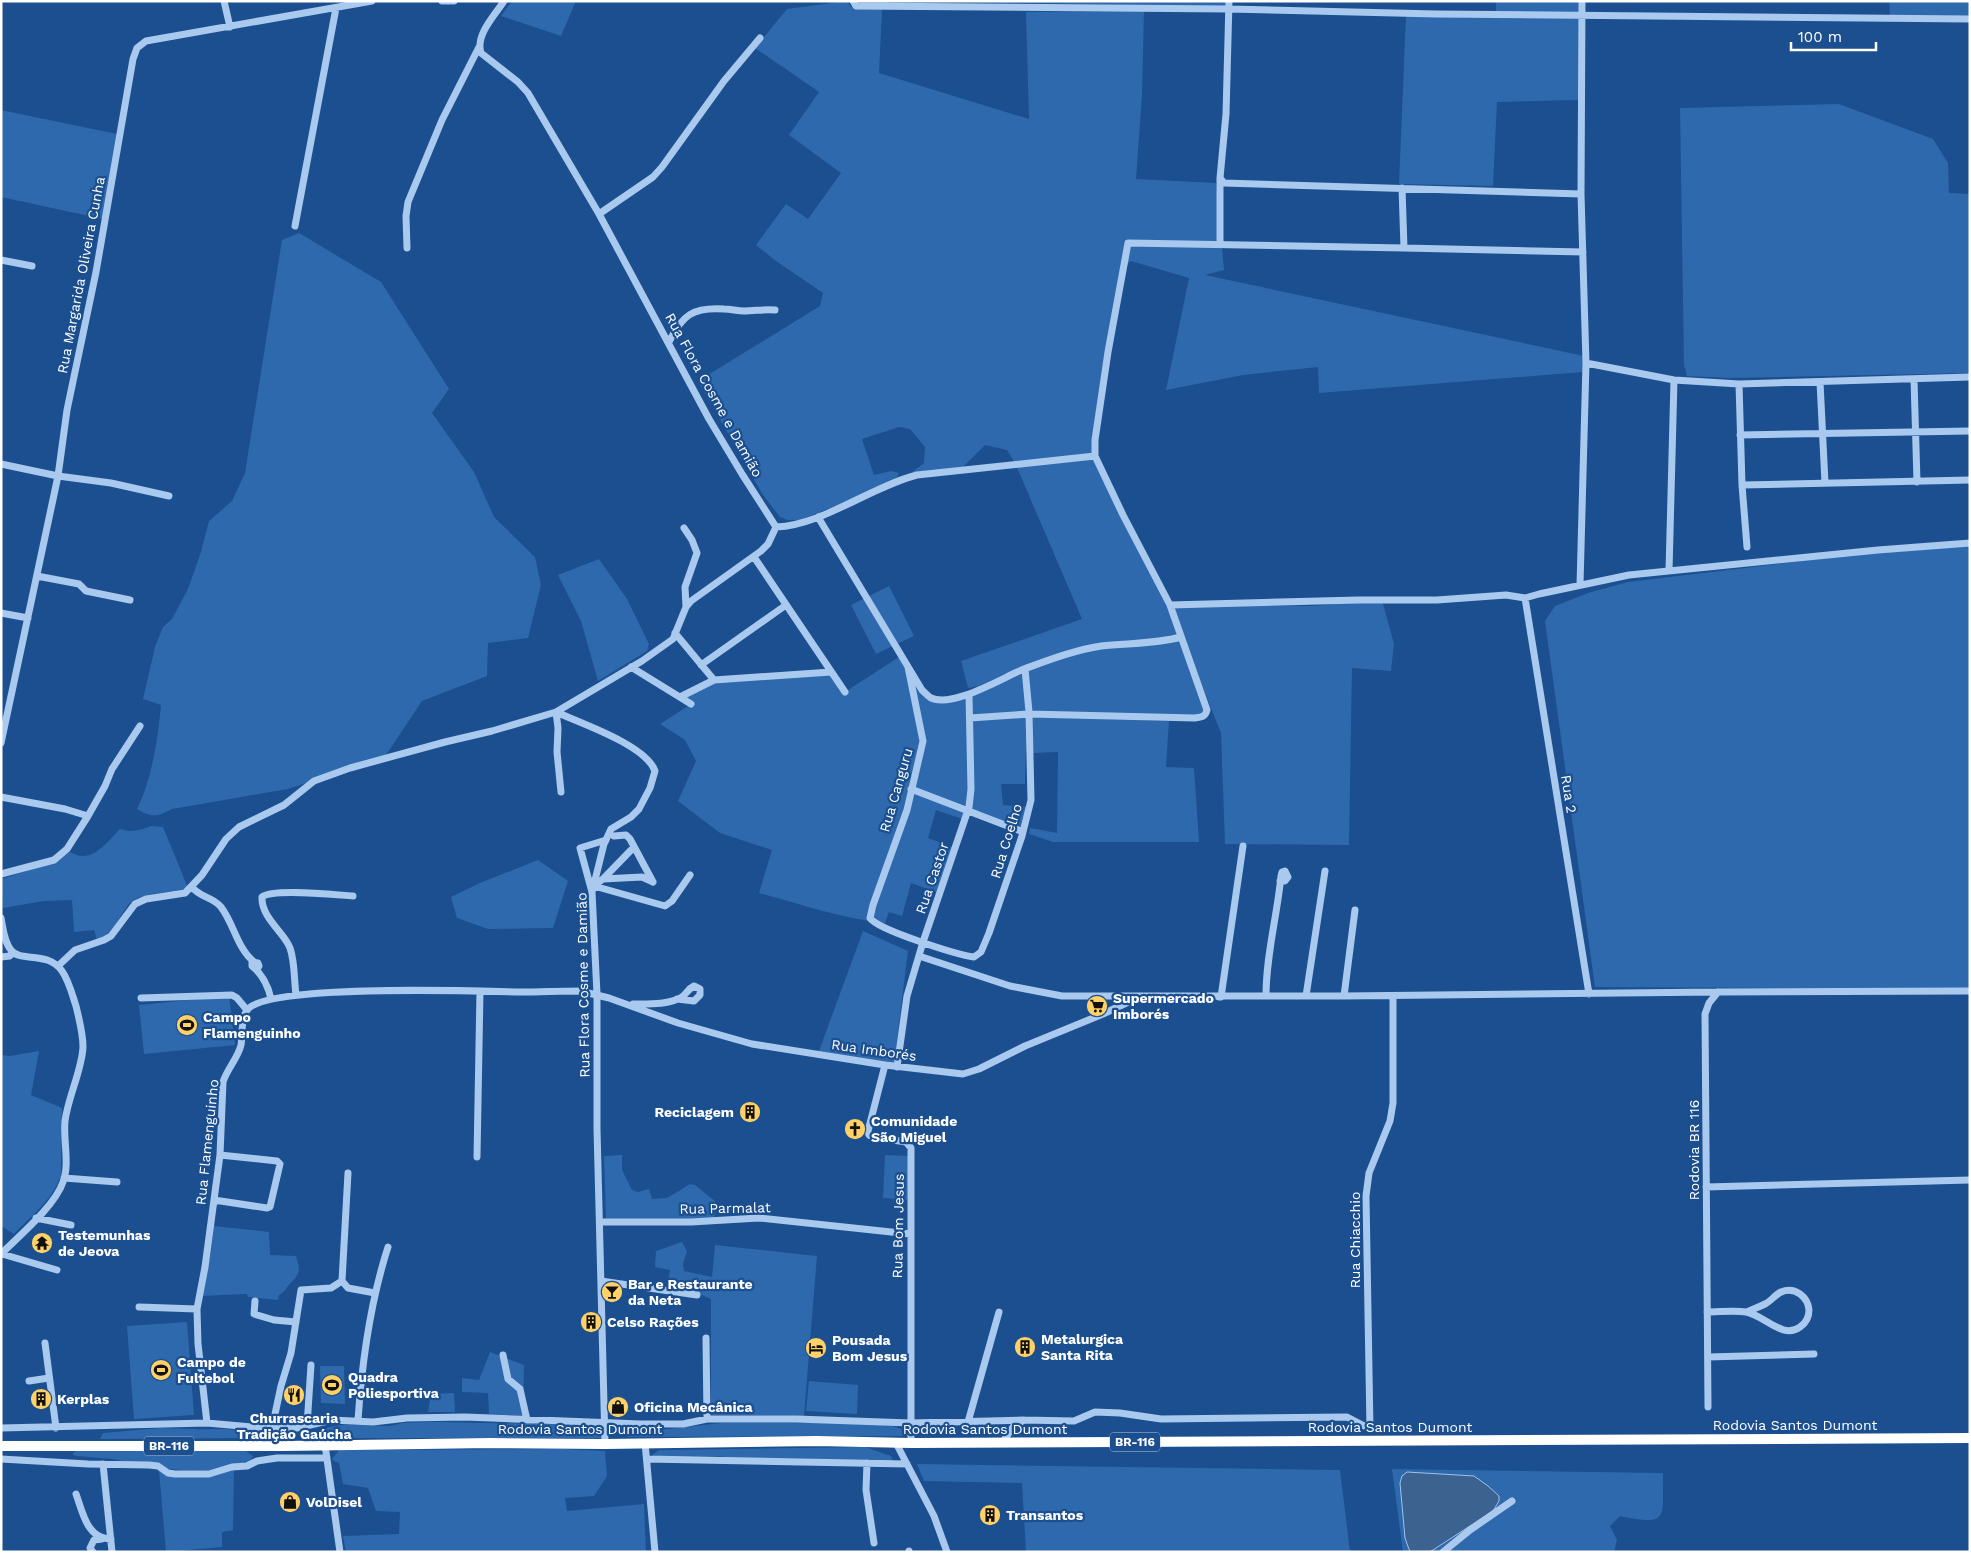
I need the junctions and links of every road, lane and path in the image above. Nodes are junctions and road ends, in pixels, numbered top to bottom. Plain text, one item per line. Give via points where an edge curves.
1 (224, 1) edge
2 (372, 1) edge
3 (442, 1) edge
4 (454, 1) edge
5 (504, 1) edge
6 (853, 1) edge
7 (1582, 1) edge
8 (1056, 5) edge
9 (1229, 5) edge
10 (336, 8) junction
11 (1582, 15) junction
12 (1970, 19) edge
13 (230, 27) junction
14 (760, 38) dead end
15 (479, 47) junction
16 (1220, 178) junction
17 (1402, 188) junction
18 (1581, 194) junction
19 (599, 214) junction
20 (294, 226) dead end
21 (1220, 244) junction
22 (407, 248) dead end
23 (1404, 248) junction
24 (1583, 252) junction
25 (1, 260) edge
26 (32, 266) dead end
27 (775, 310) dead end
28 (669, 342) junction
29 (1586, 363) junction
30 (1970, 377) edge
31 (1914, 379) junction
32 (1674, 380) junction
33 (1970, 381) edge
34 (1820, 382) junction
35 (1739, 384) junction
36 (1916, 431) junction
37 (1970, 431) edge
38 (1823, 433) junction
39 (1740, 435) junction
40 (1095, 456) junction
41 (1, 464) edge
42 (58, 476) junction
43 (1970, 480) edge
44 (1918, 482) junction
45 (1825, 483) junction
46 (1742, 485) junction
47 (169, 496) dead end
48 (818, 517) junction
49 (776, 527) junction
50 (684, 528) dead end
51 (1970, 543) edge
52 (1747, 547) dead end
53 (754, 557) junction
54 (1669, 571) junction
55 (37, 576) junction
56 (1580, 586) junction
57 (1525, 598) junction
58 (130, 600) dead end
59 (786, 605) junction
60 (1170, 605) junction
61 (686, 607) junction
62 (1, 613) edge
63 (28, 618) junction
64 (675, 633) junction
65 (1181, 637) junction
66 (702, 664) junction
67 (908, 667) junction
68 (631, 668) junction
69 (1025, 669) junction
70 (831, 672) junction
71 (714, 680) junction
72 (845, 692) dead end
73 (969, 695) junction
74 (680, 697) junction
75 (691, 704) dead end
76 (556, 712) junction
77 (1028, 714) junction
78 (970, 718) junction
79 (140, 726) dead end
80 (1, 743) edge
81 (911, 790) junction
82 (561, 792) dead end
83 (1, 797) edge
84 (968, 811) junction
85 (88, 816) junction
86 (1023, 832) junction
87 (614, 836) dead end
88 (606, 840) junction
89 (1243, 846) dead end
90 (634, 847) junction
91 (1324, 871) dead end
92 (1, 874) edge
93 (690, 875) dead end
94 (603, 879) junction
95 (1280, 881) dead end
96 (192, 887) junction
97 (593, 889) junction
98 (353, 896) dead end
99 (1355, 910) dead end
100 (1, 918) edge
101 (923, 942) junction
102 (12, 952) junction
103 (918, 956) junction
104 (1, 957) edge
105 (58, 966) junction
106 (1970, 991) edge
107 (480, 992) junction
108 (1718, 992) junction
109 (597, 994) junction
110 (1588, 994) junction
111 (296, 995) junction
112 (1266, 996) junction
113 (1306, 996) junction
114 (1344, 996) junction
115 (1393, 996) junction
116 (1139, 997) junction
117 (1219, 997) junction
118 (141, 998) dead end
119 (271, 999) junction
120 (677, 999) dead end
121 (628, 1004) junction
122 (247, 1010) junction
123 (885, 1065) junction
124 (897, 1067) junction
125 (220, 1155) junction
126 (477, 1157) dead end
127 (348, 1173) dead end
128 (64, 1178) junction
129 (1970, 1180) edge
130 (117, 1182) dead end
131 (1706, 1187) junction
132 (214, 1200) junction
133 (36, 1218) junction
134 (600, 1222) junction
135 (71, 1225) dead end
136 (910, 1234) junction
137 (388, 1247) dead end
138 (2, 1254) edge
139 (57, 1270) dead end
140 (342, 1281) junction
141 (601, 1281) junction
142 (375, 1293) junction
143 (697, 1295) dead end
144 (255, 1301) dead end
145 (138, 1307) dead end
146 (197, 1309) junction
147 (999, 1312) dead end
148 (1706, 1312) junction
149 (1747, 1312) junction
150 (296, 1322) junction
151 (706, 1338) dead end
152 (45, 1343) dead end
153 (1814, 1354) dead end
154 (503, 1355) dead end
155 (1708, 1357) junction
156 (311, 1365) dead end
157 (50, 1378) junction
158 (29, 1381) dead end
159 (1708, 1407) dead end
160 (707, 1419) junction
161 (358, 1420) junction
162 (527, 1420) junction
163 (1024, 1420) junction
164 (968, 1422) junction
165 (207, 1423) junction
166 (606, 1423) junction
167 (911, 1423) junction
168 (307, 1426) junction
169 (1, 1428) edge
170 (56, 1428) junction
171 (272, 1428) junction
172 (1970, 1438) edge
173 (645, 1443) junction
174 (896, 1443) junction
175 (911, 1443) junction
176 (1002, 1443) junction
177 (605, 1444) junction
178 (325, 1445) junction
179 (1, 1446) edge
180 (327, 1458) junction
181 (1, 1459) edge
182 (647, 1459) junction
183 (867, 1463) junction
184 (104, 1464) junction
185 (907, 1464) junction
186 (76, 1494) dead end
187 (1512, 1501) dead end
188 (102, 1539) junction
189 (111, 1539) junction
190 (874, 1543) dead end
191 (93, 1552) edge
192 (112, 1552) edge
193 (340, 1552) edge
194 (655, 1552) edge
195 (948, 1552) edge
196 (1443, 1552) edge

1 - 13 street
2 - 10 street, Rua Margarida Oliveira Cunha
3 - 4 street
5 - 15 street via 482,35
6 - 8 street via 856,6
7 - 11 street
8 - 9 street
9 - 11 street
9 - 16 street via 1226,114
10 - 13 street, Rua Margarida Oliveira Cunha
10 - 20 street
11 - 12 street
11 - 18 street
13 - 42 street, Rua Margarida Oliveira Cunha via 146,41 135,52 96,272 67,410
14 - 19 street via 653,177
15 - 19 street, Rua Flora Cosme e Damião via 481,53 528,93
15 - 22 street via 442,120 408,202
16 - 17 street via 1226,184
16 - 21 street
17 - 18 street
17 - 23 street
18 - 24 street
19 - 28 street, Rua Flora Cosme e Damião
21 - 23 street
21 - 40 street via 1128,242 1108,352
23 - 24 street
24 - 29 street
25 - 26 street
27 - 28 street via 718,309 694,313 680,321
28 - 49 street, Rua Flora Cosme e Damião via 732,458
29 - 32 street
29 - 56 street
30 - 31 street
30 - 33 street
31 - 34 street
31 - 36 street
32 - 35 street
32 - 54 street
34 - 35 street
34 - 38 street
35 - 39 street
36 - 37 street
36 - 38 street
36 - 44 street
38 - 39 street
38 - 45 street
39 - 46 street
40 - 48 street via 917,475 890,483
40 - 60 street
41 - 42 street
42 - 47 street via 111,483
42 - 55 street, Rua Margarida Oliveira Cunha
43 - 44 street
44 - 45 street
45 - 46 street
46 - 52 street
48 - 49 street
48 - 67 street
49 - 53 street via 768,544
50 - 61 street via 697,553 685,587
51 - 54 street
53 - 59 street
53 - 61 street via 717,581
54 - 56 street
55 - 58 street via 79,584 86,591
55 - 63 street, Rua Margarida Oliveira Cunha
56 - 57 street
57 - 60 street via 1506,595 1437,600
57 - 110 street, Rua 2
59 - 66 street
59 - 70 street
60 - 65 street
61 - 64 street
62 - 63 street
63 - 80 street, Rua Margarida Oliveira Cunha
64 - 66 street
64 - 68 street via 673,639
65 - 69 street via 1087,649
65 - 77 street via 1207,710 1205,716
66 - 71 street
67 - 73 street via 922,690 932,698 949,700
67 - 81 street, Rua Canguru via 923,742
68 - 74 street
68 - 76 street
69 - 73 street
69 - 77 street, Rua Coelho
70 - 71 street
70 - 72 street
71 - 74 street
73 - 78 street, Rua Castor
74 - 75 street
76 - 82 street
76 - 88 street, Rua Flora Cosme e Damião via 620,740 654,768 655,778 639,809 611,829
76 - 96 street via 345,769 314,781 284,805 239,827 226,838
77 - 78 street
77 - 86 street, Rua Coelho via 1031,800
78 - 84 street, Rua Castor via 971,789
79 - 85 street via 112,769
81 - 84 street
81 - 101 street, Rua Canguru via 870,918 876,925
83 - 85 street
84 - 86 street
84 - 101 street, Rua Castor
85 - 92 street via 61,856
86 - 101 street, Rua Coelho via 979,955 971,957
87 - 90 street via 626,835
88 - 97 street, Rua Flora Cosme e Damião
88 - 97 street via 580,848
89 - 117 street
90 - 94 street
90 - 94 street via 653,882 642,878
91 - 113 street
93 - 97 street via 665,906
94 - 97 street
95 - 112 street via 1266,972
96 - 105 street via 186,893 146,899 135,904 110,936 75,950
96 - 119 street via 220,906 244,953 254,962 252,966 267,985
97 - 109 street, Rua Flora Cosme e Damião
98 - 111 street via 283,893 262,897 271,921 290,946
99 - 114 street
100 - 102 street
101 - 103 street, Rua Castor
102 - 104 street via 10,956
102 - 105 street via 46,959
103 - 116 street via 1010,986 1054,995
103 - 124 street, Rua Castor via 907,996
105 - 128 street via 72,993 83,1047 65,1123
106 - 108 street
107 - 109 street via 580,991
107 - 111 street
107 - 126 street
108 - 110 street
108 - 131 street, Rodovia BR 116 via 1705,1014
109 - 121 street, Rua Imborés
109 - 134 street, Rua Flora Cosme e Damião
110 - 115 street
111 - 119 street
112 - 113 street
112 - 117 street
113 - 114 street
114 - 115 street
115 - 163 street, Rua Chiacchio via 1393,1102 1390,1121 1369,1173 1366,1196 1370,1428 1345,1417 1161,1419 1102,1412 1074,1421
116 - 117 street
116 - 124 street, Rua Imborés via 972,1072 951,1074
118 - 122 street via 232,995
119 - 122 street
120 - 121 street
121 - 123 street, Rua Imborés via 678,1023 752,1044
122 - 125 street, Rua Flamenguinho via 241,1045 224,1082
123 - 124 street, Rua Imborés
123 - 136 street, Rua Bom Jesus via 868,1134 906,1142 911,1148
125 - 132 street, Rua Flamenguinho
125 - 132 street via 277,1161 280,1164 269,1208
127 - 140 street
128 - 130 street
128 - 133 street via 60,1189
129 - 131 street
131 - 148 street, Rodovia BR 116
132 - 146 street, Rua Flamenguinho
133 - 135 street
133 - 138 street
134 - 136 street, Rua Parmalat via 759,1218
134 - 141 street, Rua Flora Cosme e Damião
136 - 167 street, Rua Bom Jesus
137 - 142 street
138 - 139 street
140 - 142 street via 348,1288
140 - 150 street via 331,1288 301,1290
141 - 143 street
141 - 166 street, Rua Flora Cosme e Damião
142 - 161 street
144 - 150 street via 254,1314
145 - 146 street
146 - 165 street, Rua Flamenguinho
147 - 164 street
148 - 149 street
148 - 155 street, Rodovia BR 116
149 - 149 street via 1767,1320 1780,1330 1790,1331 1804,1324 1809,1313 1804,1298 1790,1290
150 - 171 street
151 - 160 street
152 - 157 street
153 - 155 street
154 - 162 street via 508,1379 520,1389
155 - 159 street, Rodovia BR 116
156 - 168 street
157 - 158 street
157 - 170 street
160 - 166 street via 684,1424
160 - 167 street
161 - 162 street via 465,1417
161 - 168 street via 332,1420
162 - 166 street
163 - 164 street
163 - 176 street
164 - 167 street
165 - 170 street
165 - 171 street
166 - 177 street, Rua Flora Cosme e Damião
167 - 175 street, Rua Bom Jesus
168 - 171 street
169 - 170 street
172 - 176 highway, Rodovia Santos Dumont / BR-116
173 - 174 highway, Rodovia Santos Dumont / BR-116
173 - 177 highway, Rodovia Santos Dumont / BR-116
173 - 182 street
174 - 175 highway, Rodovia Santos Dumont / BR-116
174 - 185 street
175 - 176 highway, Rodovia Santos Dumont / BR-116
177 - 178 highway, Rodovia Santos Dumont / BR-116
178 - 179 highway, Rodovia Santos Dumont / BR-116
178 - 180 street
180 - 184 street via 277,1458 209,1474 168,1473 150,1465
180 - 193 street
181 - 184 street
182 - 183 street
182 - 194 street
183 - 185 street
183 - 190 street via 866,1490
184 - 189 street
185 - 195 street via 934,1516
186 - 188 street via 83,1518
187 - 196 street
188 - 189 street
188 - 191 street via 91,1544
189 - 192 street

